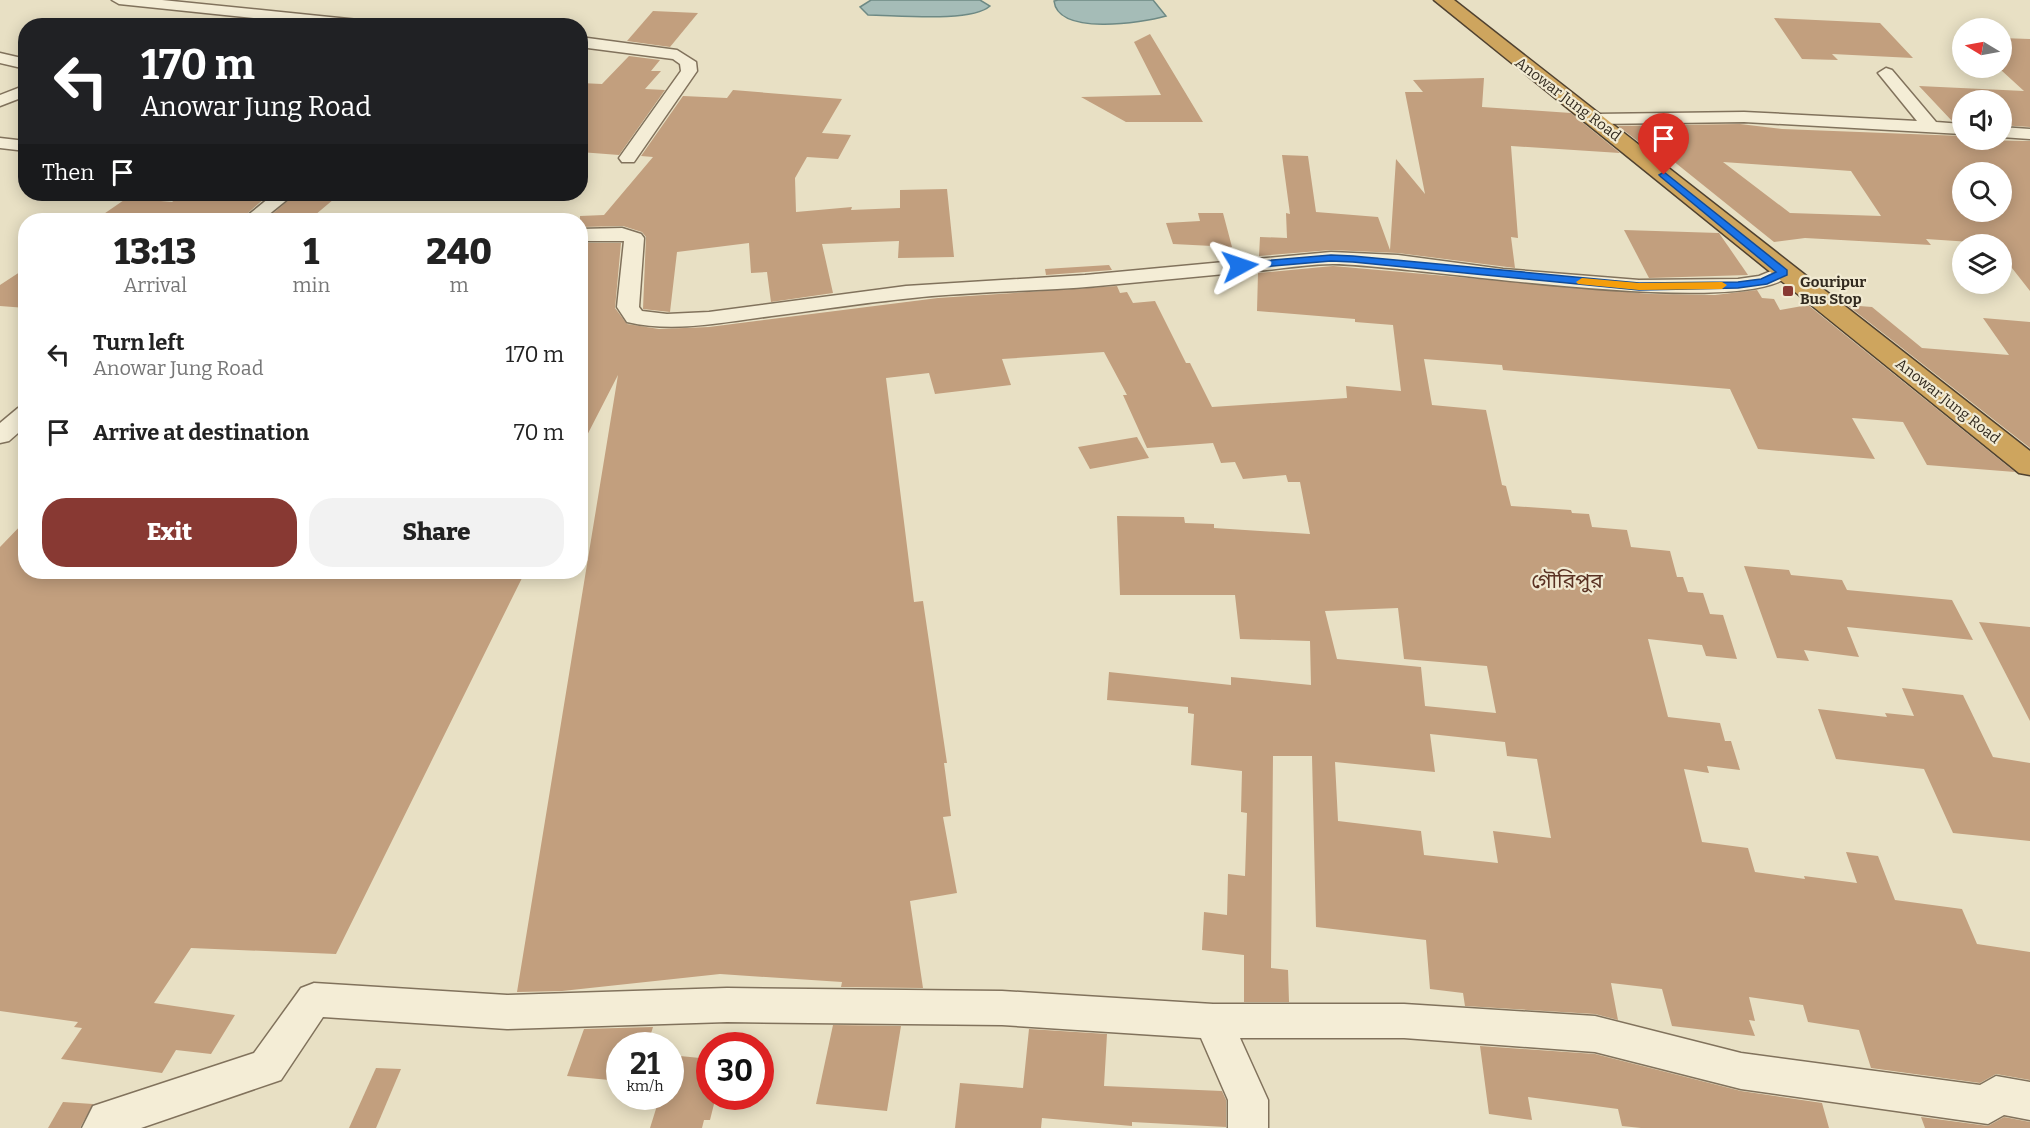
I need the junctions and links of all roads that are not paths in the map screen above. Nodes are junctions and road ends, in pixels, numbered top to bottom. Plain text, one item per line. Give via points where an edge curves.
1 (119, 0) edge
2 (1443, 0) edge
3 (298, 18) edge
4 (588, 43) edge
5 (0, 58) edge
6 (18, 62) edge
7 (1886, 73) dead end
8 (18, 93) edge
9 (0, 101) edge
10 (1596, 119) junction
11 (1930, 126) junction
12 (1952, 128) edge
13 (2012, 133) edge
14 (2030, 134) edge
15 (0, 143) edge
16 (18, 145) edge
17 (628, 158) dead end
18 (276, 201) edge
19 (260, 213) edge
20 (588, 235) edge
21 (1783, 272) junction
22 (18, 420) edge
23 (0, 436) edge
24 (2030, 466) edge
25 (1213, 1020) junction
26 (2030, 1101) edge
27 (102, 1128) edge
28 (1248, 1128) edge

1 - 3 street
2 - 10 highway, Anowar Jung Road
4 - 17 street via 677,55 688,62 689,71
5 - 6 street
7 - 11 street
8 - 9 street
10 - 11 street via 1744,117
10 - 21 highway, Anowar Jung Road
11 - 12 street
13 - 14 street
15 - 16 street
18 - 19 street
20 - 21 street via 622,234 634,238 628,307 635,317 651,320 709,318 906,292 1085,281 1331,258 1398,261 1503,275 1639,286 1738,285 1764,282
21 - 24 highway, Anowar Jung Road
22 - 23 street
25 - 26 street via 1404,1021 1595,1034 1741,1071 1988,1105 1996,1095
25 - 27 street via 1002,1008 727,1005 507,1012 314,1000 267,1067 107,1120
25 - 28 street via 1248,1100

